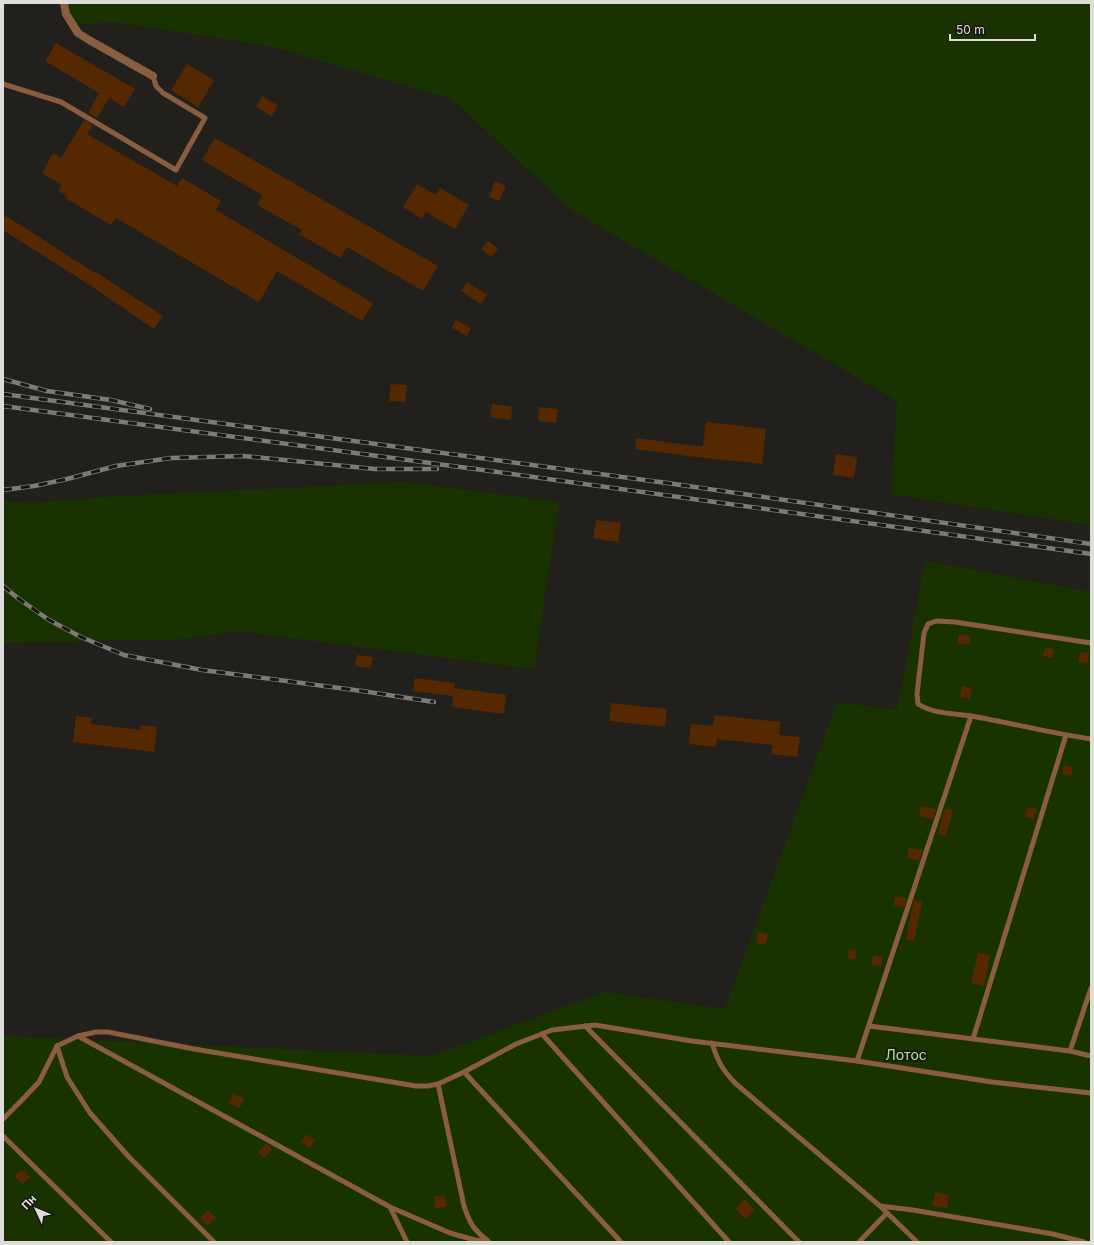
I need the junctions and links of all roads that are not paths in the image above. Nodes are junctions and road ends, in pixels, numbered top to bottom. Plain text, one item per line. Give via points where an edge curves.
1 (64, 3) edge
2 (153, 76) joint
3 (3, 84) edge
4 (1091, 643) edge
5 (970, 716) junction
6 (1066, 735) junction
7 (1091, 739) edge
8 (1091, 988) edge
9 (585, 1026) junction
10 (869, 1026) junction
11 (542, 1034) junction
12 (78, 1036) junction
13 (973, 1039) junction
14 (712, 1043) junction
15 (57, 1046) junction
16 (1070, 1051) junction
17 (1091, 1056) edge
18 (857, 1061) junction
19 (464, 1072) junction
20 (438, 1084) junction
21 (1091, 1093) edge
22 (3, 1119) edge
23 (3, 1136) edge
24 (880, 1206) junction
25 (390, 1207) junction
26 (887, 1213) junction
27 (111, 1242) edge
28 (214, 1242) edge
29 (407, 1242) edge
30 (488, 1242) edge
31 (621, 1242) edge
32 (729, 1242) edge
33 (799, 1242) edge
34 (859, 1242) edge
35 (916, 1242) edge
36 (1084, 1242) edge

1 - 2 street via 66,14 78,32
2 - 3 lane via 156,86 163,93 205,118 176,170 61,102
4 - 5 lane via 956,622 936,620 928,624 923,640 918,704 926,709
5 - 6 lane
5 - 10 lane
6 - 7 lane
6 - 13 lane
8 - 16 lane
9 - 11 lane via 552,1030
9 - 14 lane via 595,1025
9 - 33 lane
10 - 13 lane
10 - 18 lane
11 - 19 lane via 516,1044
11 - 32 lane
12 - 15 lane
12 - 20 lane via 108,1032 416,1086
12 - 25 lane
13 - 16 lane
14 - 18 lane
14 - 24 lane via 723,1070 735,1083
15 - 22 lane via 39,1082
15 - 28 lane via 67,1077 90,1113 129,1157
16 - 17 lane
18 - 21 lane via 992,1082
19 - 20 lane
19 - 31 lane
20 - 30 lane via 464,1206 474,1230
23 - 27 lane
24 - 26 lane
24 - 36 lane via 1053,1234
25 - 29 lane
25 - 30 lane via 450,1232
26 - 34 lane
26 - 35 lane

